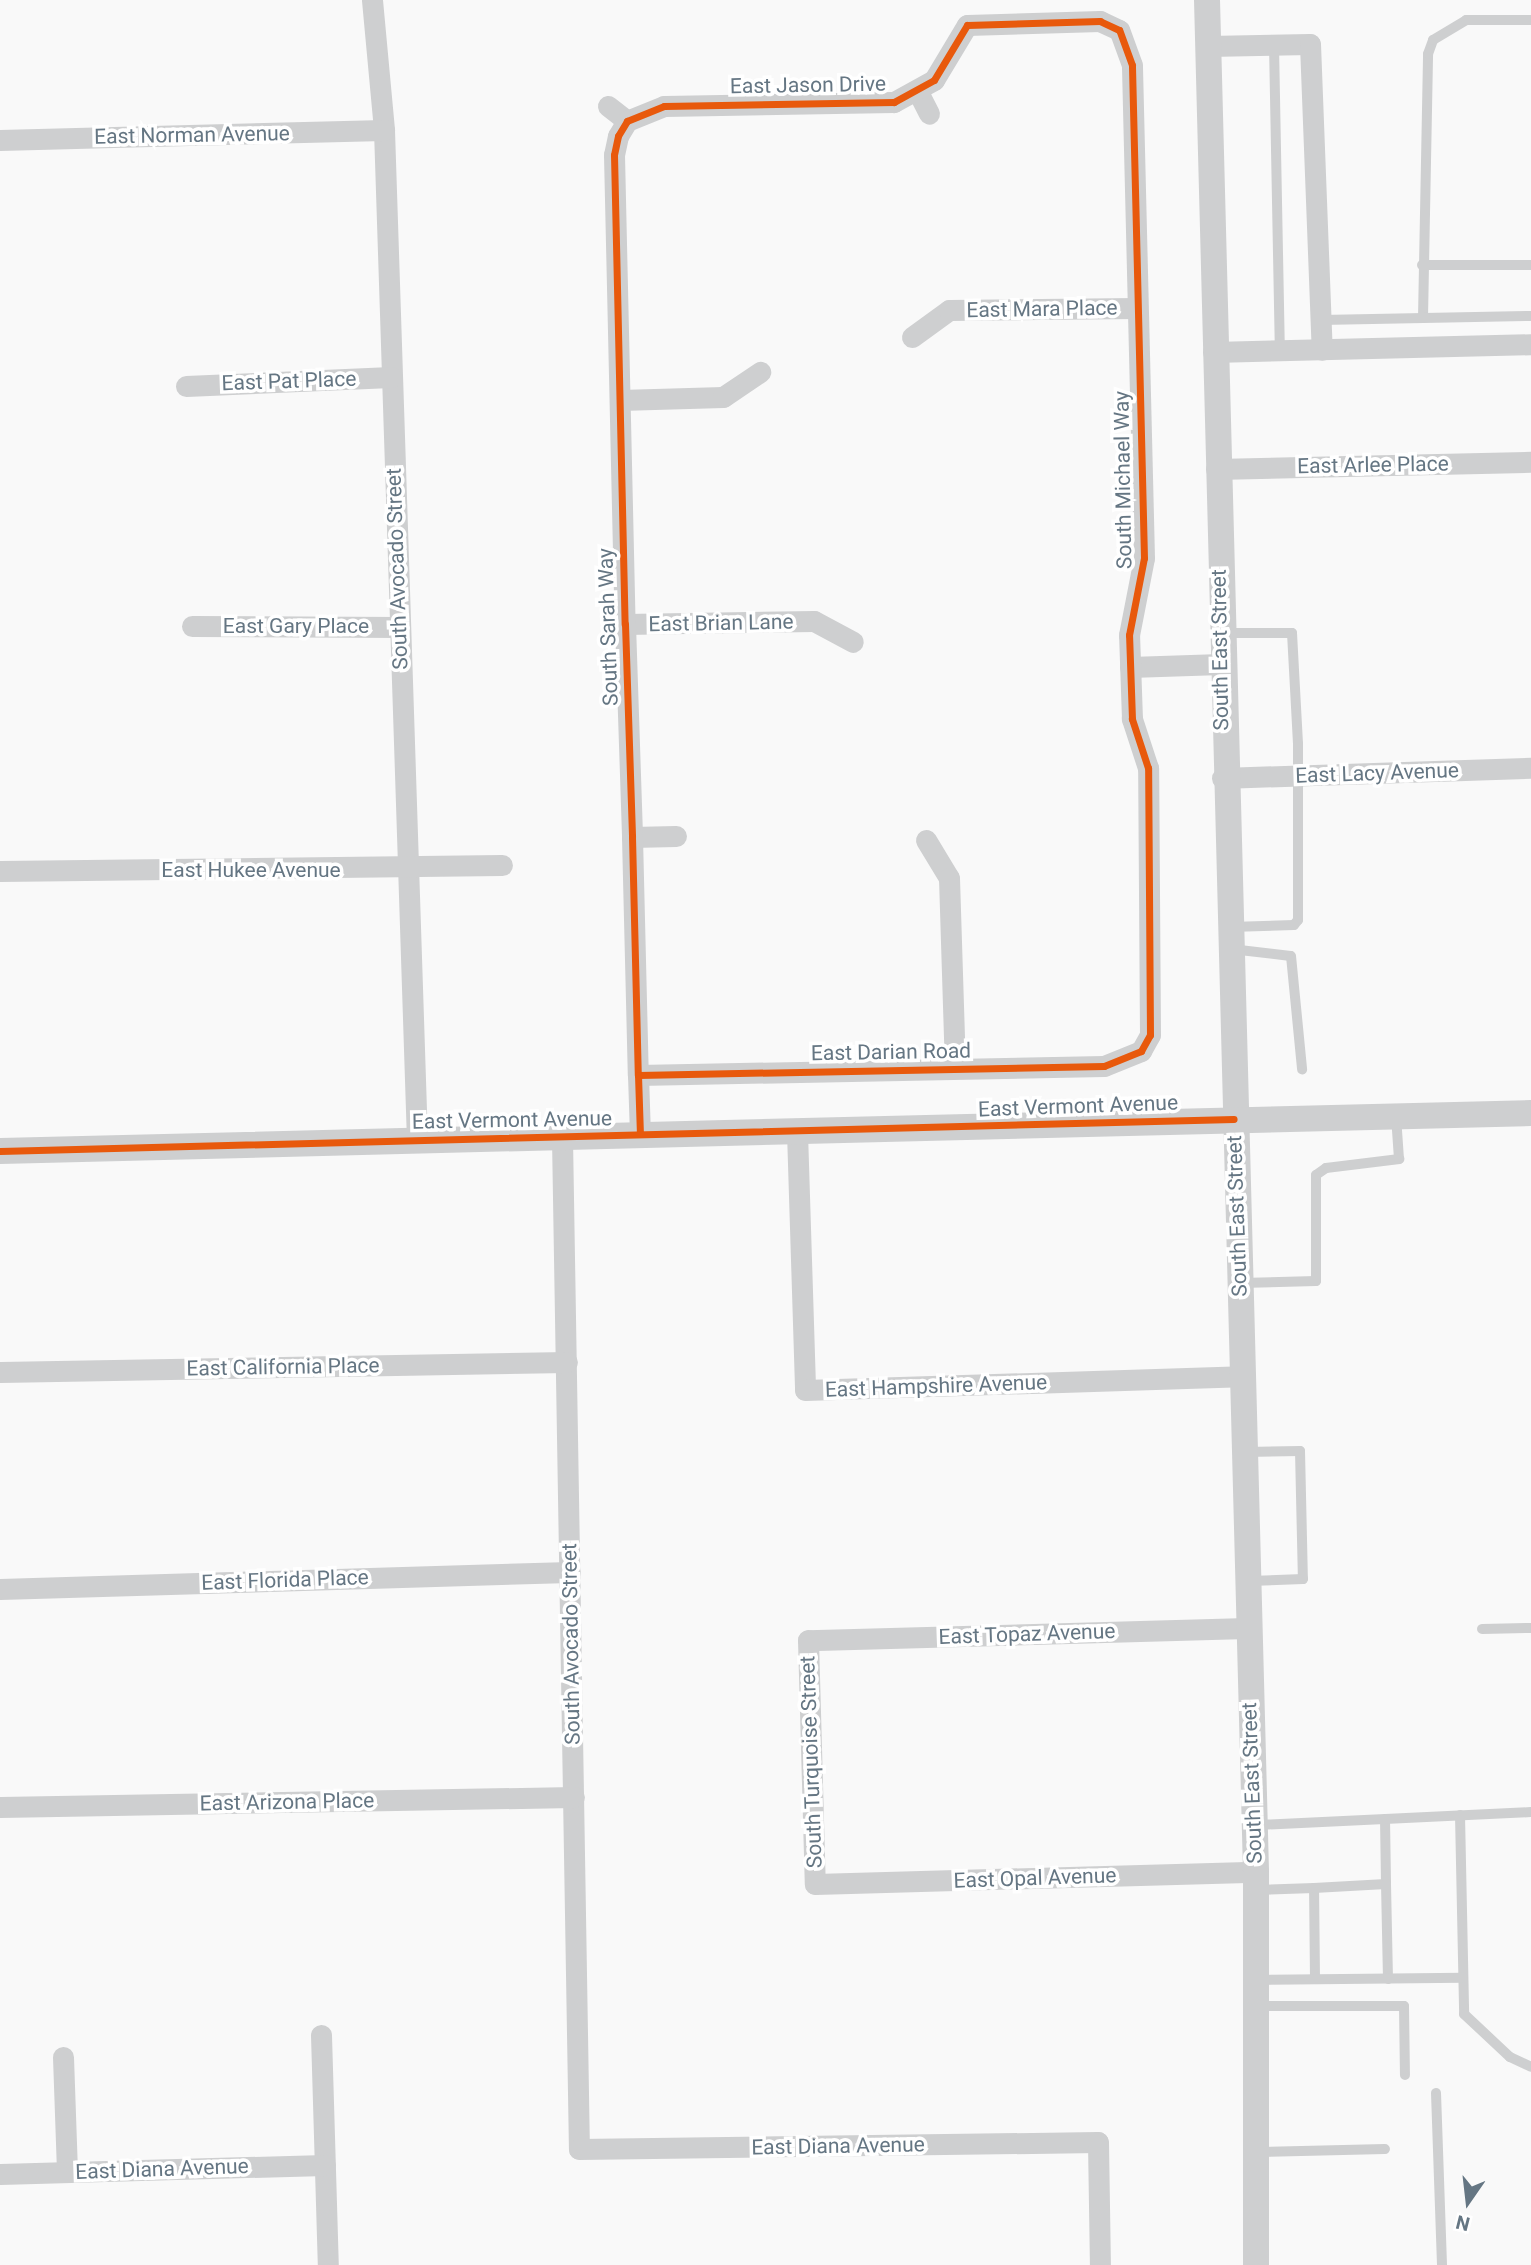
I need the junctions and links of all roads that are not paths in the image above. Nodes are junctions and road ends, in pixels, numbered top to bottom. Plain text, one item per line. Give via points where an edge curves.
1 (372, 0) edge
2 (1207, 0) edge
3 (1531, 20) edge
4 (1274, 45) junction
5 (1208, 46) junction
6 (919, 94) junction
7 (608, 106) dead end
8 (929, 114) dead end
9 (627, 121) junction
10 (384, 130) junction
11 (0, 140) edge
12 (1422, 265) junction
13 (1531, 265) edge
14 (1137, 308) junction
15 (1531, 316) edge
16 (1423, 318) junction
17 (1321, 320) junction
18 (912, 337) dead end
19 (1531, 344) edge
20 (1322, 350) junction
21 (1280, 351) junction
22 (1213, 352) junction
23 (760, 372) dead end
24 (391, 377) junction
25 (186, 386) dead end
26 (620, 400) junction
27 (1531, 462) edge
28 (1216, 469) junction
29 (625, 624) junction
30 (192, 626) dead end
31 (399, 626) junction
32 (1220, 633) junction
33 (853, 642) dead end
34 (1221, 664) junction
35 (1130, 667) junction
36 (1531, 768) edge
37 (1297, 775) junction
38 (1222, 778) junction
39 (676, 836) dead end
40 (632, 837) junction
41 (926, 840) dead end
42 (502, 865) dead end
43 (407, 869) junction
44 (0, 871) edge
45 (1228, 938) junction
46 (1140, 1051) joint
47 (955, 1068) junction
48 (1302, 1069) dead end
49 (638, 1075) junction
50 (1531, 1113) edge
51 (1396, 1116) junction
52 (1234, 1119) junction
53 (797, 1132) junction
54 (640, 1134) junction
55 (562, 1138) junction
56 (417, 1139) junction
57 (0, 1151) edge
58 (1240, 1283) junction
59 (567, 1362) junction
60 (0, 1371) edge
61 (1241, 1376) junction
62 (1242, 1452) junction
63 (570, 1572) junction
64 (1246, 1581) junction
65 (0, 1589) edge
66 (1247, 1628) junction
67 (1531, 1628) edge
68 (1482, 1629) dead end
69 (808, 1640) joint
70 (574, 1797) junction
71 (0, 1807) edge
72 (1531, 1812) edge
73 (1460, 1815) junction
74 (1385, 1819) junction
75 (1254, 1826) junction
76 (1255, 1881) junction
77 (815, 1884) joint
78 (1386, 1884) junction
79 (1314, 1888) junction
80 (1463, 1978) junction
81 (1315, 1979) junction
82 (1388, 1979) junction
83 (1256, 1980) junction
84 (1256, 2006) junction
85 (321, 2035) dead end
86 (63, 2057) dead end
87 (1531, 2067) edge
88 (1405, 2075) dead end
89 (1436, 2093) dead end
90 (579, 2149) joint
91 (1385, 2150) dead end
92 (1256, 2152) junction
93 (325, 2165) junction
94 (66, 2172) junction
95 (0, 2174) edge
96 (328, 2265) edge
97 (1100, 2265) edge
98 (1256, 2265) edge
99 (1441, 2265) edge

1 - 10 street, South Avocado Street
2 - 5 street, South East Street
3 - 12 lane via 1466,20 1433,40 1425,70
4 - 5 street
4 - 17 street via 1310,44
4 - 21 lane
5 - 22 street, South East Street
6 - 8 street
6 - 9 street, East Jason Drive via 894,102 664,106
6 - 14 street, South Michael Way via 967,25 1080,17 1119,30 1132,65
7 - 9 street
9 - 26 street, South Sarah Way via 614,155
10 - 11 street, East Norman Avenue
10 - 24 street, South Avocado Street
12 - 13 lane
12 - 16 lane
14 - 18 street, East Mara Place via 949,310
14 - 35 street, South Michael Way via 1144,558 1131,610
15 - 16 lane
16 - 17 lane
17 - 20 street
19 - 20 street
20 - 21 street
21 - 22 street
22 - 28 street, South East Street
23 - 26 street via 723,397
24 - 25 street, East Pat Place
24 - 31 street, South Avocado Street
26 - 29 street, South Sarah Way
27 - 28 street, East Arlee Place
28 - 32 street, South East Street
29 - 33 street, East Brian Lane via 814,621
29 - 40 street, South Sarah Way
30 - 31 street, East Gary Place
31 - 43 street, South Avocado Street
32 - 34 street, South East Street
32 - 37 lane via 1292,633
34 - 35 street
34 - 38 street, South East Street
35 - 46 street, South Michael Way via 1132,719 1148,768 1155,1018
36 - 37 street, East Lacy Avenue
37 - 38 street, East Lacy Avenue
37 - 45 lane via 1298,920 1294,925
38 - 45 street, South East Street
39 - 40 street
40 - 49 street, South Sarah Way
41 - 47 street via 949,878
42 - 43 street, East Hukee Avenue
43 - 44 street, East Hukee Avenue
43 - 56 street, South Avocado Street
45 - 48 lane via 1292,956
45 - 52 street, South East Street
46 - 47 street, East Darian Road via 1104,1066
47 - 49 street, East Darian Road
49 - 54 street, South Sarah Way
50 - 51 street, East Vermont Avenue
51 - 52 street, East Vermont Avenue
51 - 58 lane via 1399,1160 1326,1168 1316,1175 1316,1282
52 - 53 street, East Vermont Avenue
52 - 58 street, South East Street
53 - 54 street, East Vermont Avenue
53 - 61 street, East Hampshire Avenue via 805,1390
54 - 55 street, East Vermont Avenue
55 - 56 street, East Vermont Avenue
55 - 59 street, South Avocado Street
56 - 57 street, East Vermont Avenue
58 - 61 street, South East Street
59 - 60 street, East California Place
59 - 63 street, South Avocado Street
61 - 62 street, South East Street
62 - 64 street, South East Street
62 - 64 lane via 1300,1451 1303,1579
63 - 65 street, East Florida Place
63 - 70 street, South Avocado Street
64 - 66 street, South East Street
66 - 69 street, East Topaz Avenue
66 - 75 street, South East Street
67 - 68 lane
69 - 77 street, South Turquoise Street
70 - 71 street, East Arizona Place
70 - 90 street, South Avocado Street
72 - 73 lane
73 - 74 lane
73 - 80 lane
74 - 75 lane
74 - 78 lane
75 - 76 street, South East Street
76 - 77 street, East Opal Avenue
76 - 79 lane
76 - 83 street, South East Street
78 - 79 lane
78 - 82 lane
79 - 81 lane
80 - 82 lane
80 - 87 lane via 1464,2014
81 - 82 lane
81 - 83 lane
83 - 84 street, South East Street
84 - 88 lane via 1404,2006
84 - 92 street, South East Street
85 - 93 street
86 - 94 street
89 - 99 lane
90 - 97 street, East Diana Avenue via 1098,2143
91 - 92 lane
92 - 98 street, South East Street
93 - 94 street, East Diana Avenue
93 - 96 street
94 - 95 street, East Diana Avenue

